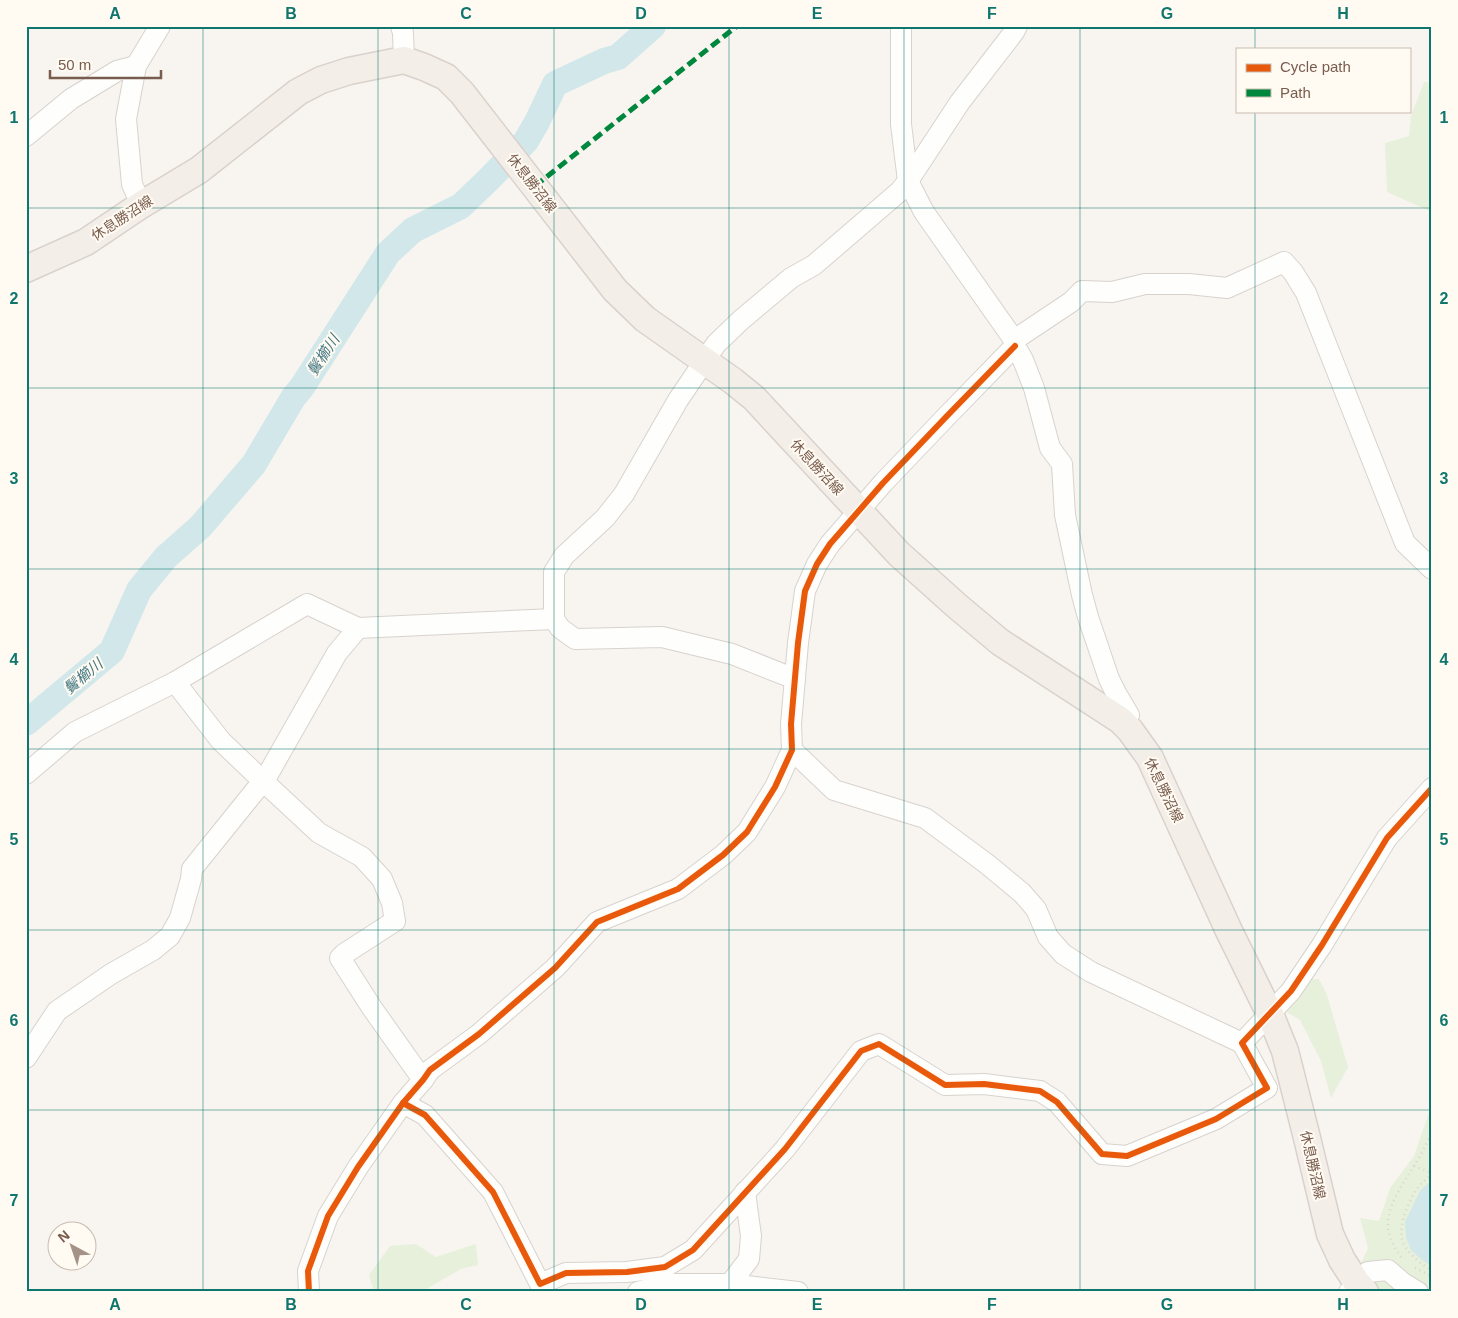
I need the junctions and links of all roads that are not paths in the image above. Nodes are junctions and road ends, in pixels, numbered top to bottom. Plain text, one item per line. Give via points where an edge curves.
1 (160, 26) edge
2 (401, 26) edge
3 (901, 26) edge
4 (1016, 26) edge
5 (404, 60) junction
6 (136, 66) junction
7 (26, 136) edge
8 (908, 181) junction
9 (141, 205) junction
10 (29, 261) edge
11 (1015, 343) junction
12 (704, 361) junction
13 (859, 511) junction
14 (1432, 569) edge
15 (554, 619) junction
16 (358, 628) junction
17 (795, 679) junction
18 (175, 682) junction
19 (1124, 724) junction
20 (792, 750) junction
21 (26, 774) edge
22 (262, 781) junction
23 (1432, 788) edge
24 (1270, 1014) junction
25 (1242, 1043) junction
26 (26, 1058) edge
27 (423, 1080) junction
28 (403, 1103) junction
29 (745, 1192) junction
30 (730, 1284) junction
31 (1357, 1289) edge
32 (309, 1292) edge
33 (638, 1292) edge
34 (798, 1292) edge
35 (1418, 1292) edge

1 - 6 street
2 - 5 street
3 - 8 street via 900,124
4 - 8 street
5 - 9 main road, 休息勝沼線 via 321,80 298,92 199,170
5 - 12 main road, 休息勝沼線 via 446,77 462,93 615,290 644,319
6 - 7 street via 117,71 79,94
6 - 9 street via 126,119 132,184
8 - 11 street via 924,212
8 - 12 street via 814,266 791,278 741,320
9 - 10 main road, 休息勝沼線 via 86,242
11 - 13 street
11 - 14 street via 1082,291 1112,292 1145,284 1227,288 1284,262 1306,293 1405,542
11 - 19 street via 1034,388 1050,448 1062,464 1065,515 1082,595 1109,679 1129,715
12 - 13 main road, 休息勝沼線 via 754,398
12 - 15 street via 624,494 605,518 564,556 554,572
13 - 17 street via 830,544 805,591
13 - 19 main road, 休息勝沼線 via 899,554 1000,642
15 - 16 street
15 - 17 street via 575,639 662,637 732,654
16 - 18 street via 307,604
16 - 22 street via 337,653
17 - 20 street
18 - 21 street via 75,732
18 - 22 street via 221,741
19 - 24 main road, 休息勝沼線 via 1150,758
20 - 25 street via 834,790 925,818 1022,893 1036,909 1048,937 1063,954 1091,972
20 - 27 street via 775,787 746,832 723,855 678,890 597,922 555,968 479,1034 430,1070
22 - 26 street via 192,869 180,918 170,936 57,1011
22 - 27 street via 319,833 362,857 382,878 395,921 340,958
23 - 24 street via 1387,838 1322,945
24 - 25 street
24 - 31 main road, 休息勝沼線 via 1284,1051 1330,1234
25 - 29 street via 1267,1088 1216,1119 1127,1156 1102,1154 1057,1102 1040,1091 984,1084 945,1085 879,1044 862,1051 784,1149
27 - 28 street
28 - 29 street via 425,1114 493,1192 540,1284 566,1273 627,1272 666,1267 694,1250
28 - 32 street via 328,1216 308,1271
29 - 30 street via 751,1236 749,1259
30 - 33 street via 667,1284
30 - 34 street
31 - 35 street via 1368,1272 1388,1270

